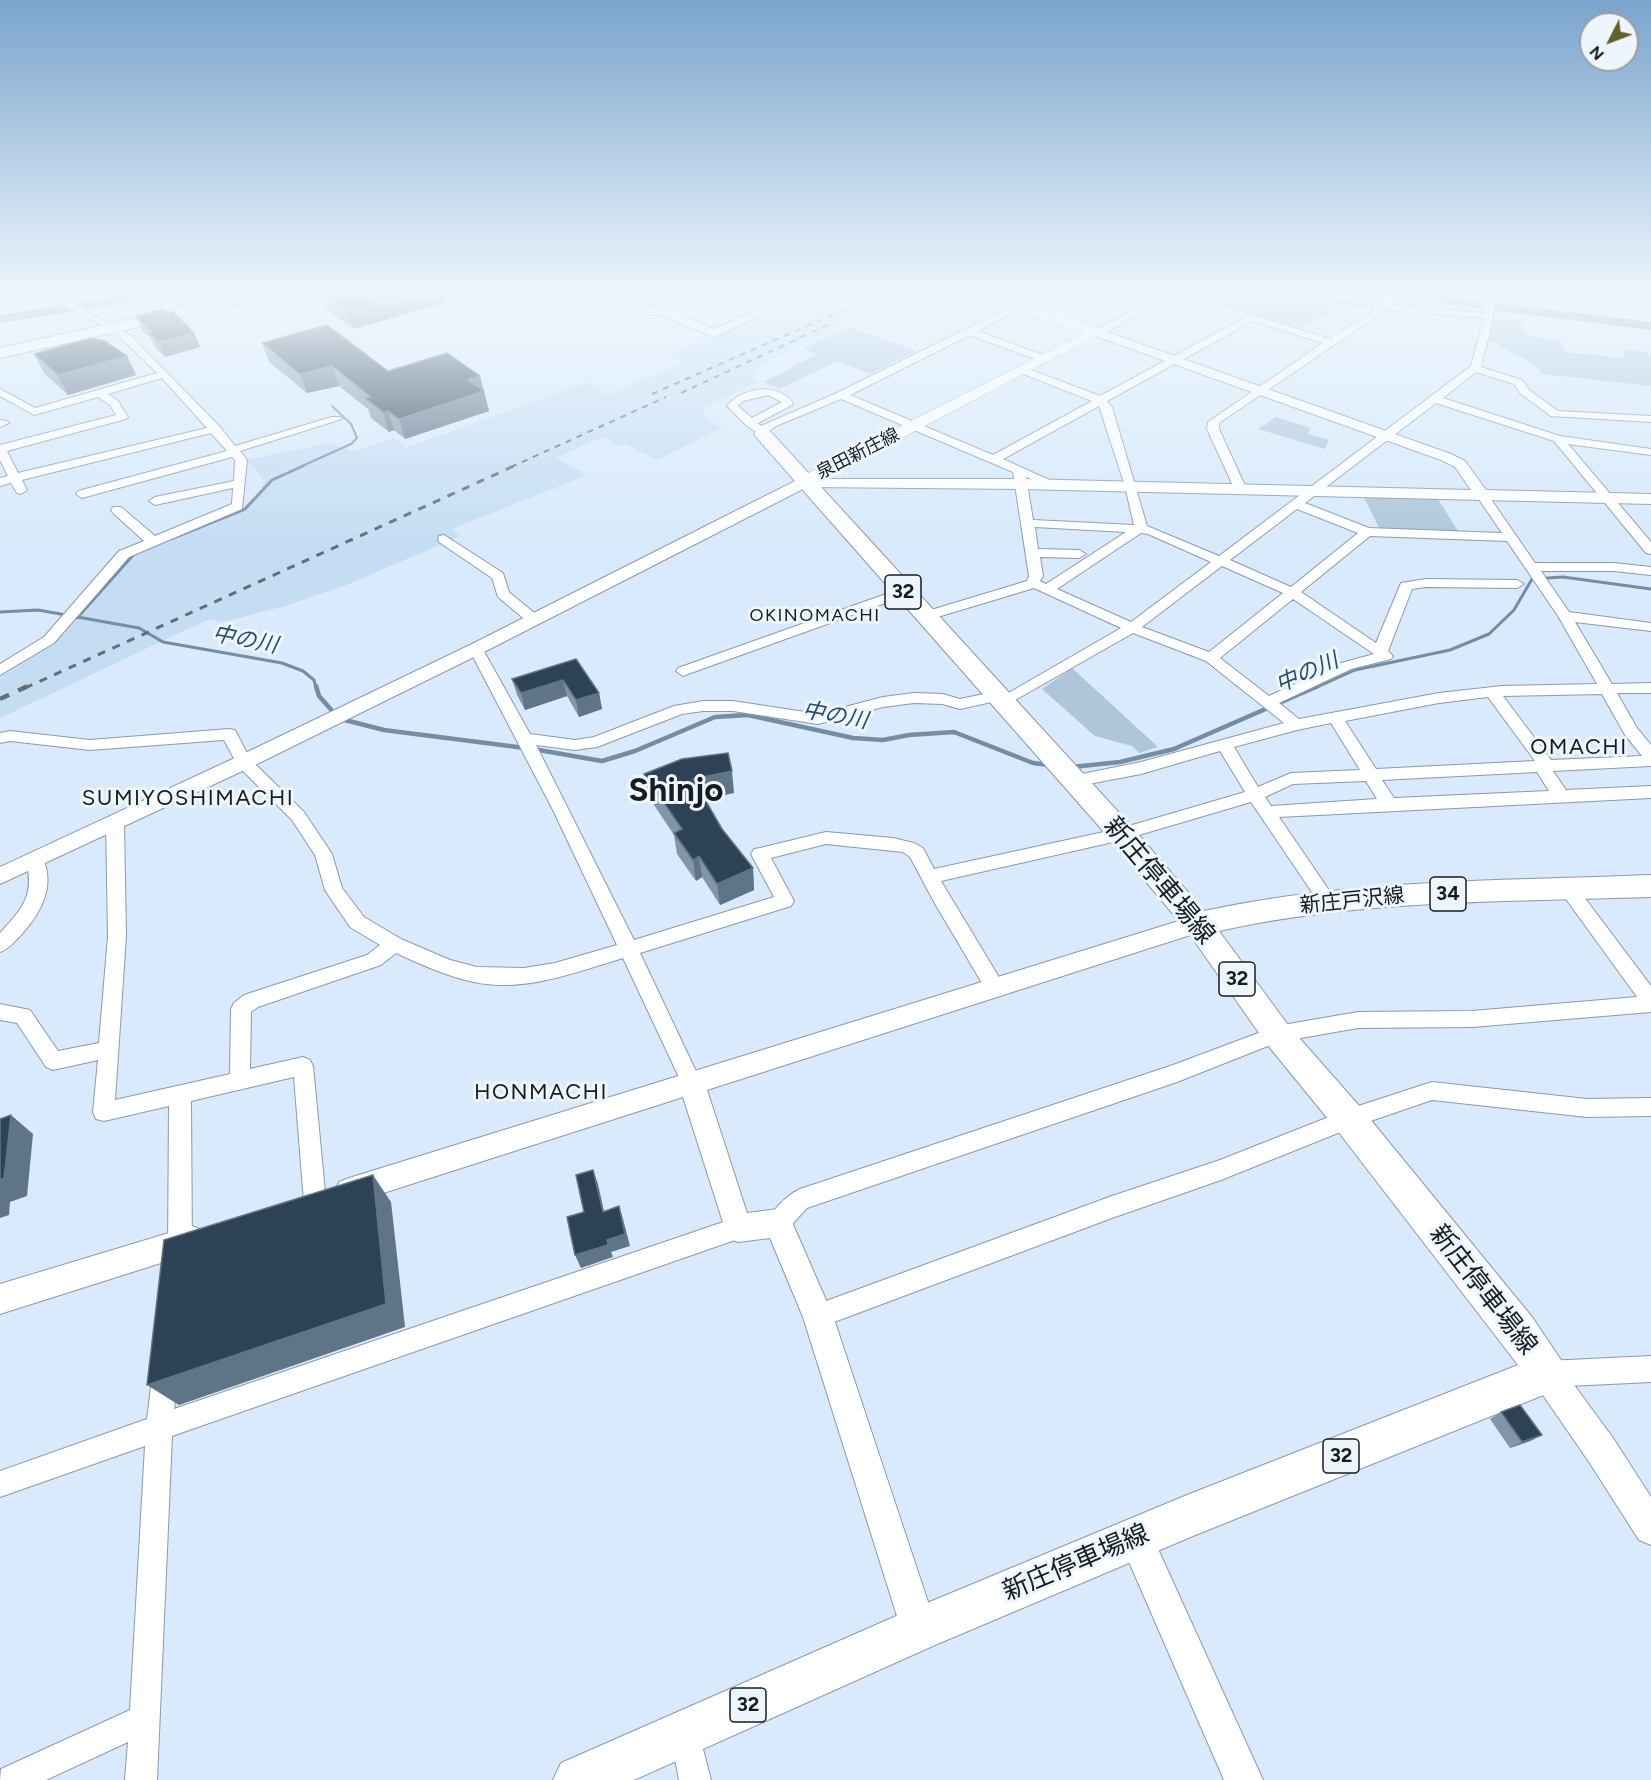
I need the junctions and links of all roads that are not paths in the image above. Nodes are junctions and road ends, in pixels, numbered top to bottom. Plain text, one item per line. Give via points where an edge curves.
1 (153, 377) edge
2 (167, 377) edge
3 (877, 377) edge
4 (1008, 377) edge
5 (1040, 377) edge
6 (1144, 377) edge
7 (1219, 377) edge
8 (1281, 377) edge
9 (1464, 377) edge
10 (1503, 377) edge
11 (1, 392) edge
12 (99, 392) junction
13 (1259, 392) junction
14 (841, 395) junction
15 (1436, 399) junction
16 (1101, 401) junction
17 (336, 419) dead end
18 (1651, 419) edge
19 (913, 426) junction
20 (757, 428) joint
21 (216, 429) junction
22 (1384, 436) junction
23 (1558, 439) junction
24 (0, 449) edge
25 (234, 451) junction
26 (1651, 452) edge
27 (994, 459) junction
28 (1020, 477) junction
29 (15, 478) junction
30 (0, 482) edge
31 (804, 482) junction
32 (240, 483) junction
33 (1131, 486) junction
34 (1240, 488) junction
35 (21, 490) dead end
36 (1315, 490) junction
37 (82, 494) dead end
38 (1482, 495) junction
39 (1607, 498) junction
40 (1651, 499) edge
41 (155, 501) dead end
42 (1297, 504) junction
43 (117, 510) dead end
44 (1028, 523) junction
45 (1141, 528) junction
46 (1367, 532) junction
47 (1509, 537) junction
48 (444, 539) dead end
49 (1076, 540) junction
50 (152, 541) junction
51 (1651, 550) edge
52 (1032, 553) junction
53 (1092, 560) junction
54 (1222, 561) junction
55 (1651, 571) edge
56 (1535, 575) junction
57 (1033, 583) junction
58 (1517, 584) dead end
59 (1048, 589) junction
60 (903, 592) junction
61 (1294, 593) junction
62 (926, 616) junction
63 (1565, 616) junction
64 (533, 619) junction
65 (1651, 627) edge
66 (1131, 628) junction
67 (476, 649) junction
68 (1380, 652) junction
69 (1211, 658) junction
70 (0, 670) edge
71 (683, 671) dead end
72 (1606, 688) junction
73 (1651, 688) edge
74 (1492, 692) junction
75 (1001, 699) junction
76 (1273, 705) junction
77 (1335, 717) junction
78 (1296, 725) junction
79 (0, 738) edge
80 (1224, 744) junction
81 (529, 745) junction
82 (1651, 756) edge
83 (244, 762) junction
84 (1651, 762) edge
85 (1543, 765) junction
86 (1064, 770) junction
87 (1370, 775) junction
88 (1651, 792) edge
89 (1255, 795) junction
90 (1562, 797) junction
91 (1389, 804) junction
92 (1267, 812) junction
93 (115, 823) junction
94 (1122, 834) junction
95 (35, 860) junction
96 (0, 876) edge
97 (930, 877) junction
98 (1651, 886) edge
99 (1569, 890) junction
100 (1328, 902) junction
101 (1198, 924) junction
102 (394, 944) junction
103 (0, 945) edge
104 (630, 950) junction
105 (996, 989) junction
106 (1651, 1002) edge
107 (0, 1012) edge
108 (1276, 1034) junction
109 (110, 1049) junction
110 (240, 1082) junction
111 (692, 1084) junction
112 (180, 1095) junction
113 (1651, 1107) edge
114 (1349, 1119) junction
115 (303, 1205) joint
116 (778, 1223) junction
117 (738, 1228) junction
118 (214, 1233) edge
119 (181, 1243) junction
120 (177, 1278) edge
121 (0, 1299) edge
122 (818, 1316) junction
123 (169, 1347) edge
124 (1651, 1369) edge
125 (1547, 1374) junction
126 (159, 1428) junction
127 (0, 1484) edge
128 (1651, 1528) edge
129 (1136, 1539) junction
130 (919, 1629) junction
131 (143, 1719) junction
132 (685, 1733) junction
133 (12, 1780) edge
134 (141, 1780) edge
135 (578, 1780) edge
136 (695, 1780) edge
137 (1245, 1780) edge

1 - 12 street
2 - 21 street
3 - 14 street
4 - 19 main road, 泉田新庄線
5 - 16 street
6 - 16 street
7 - 13 street
8 - 13 street
9 - 15 street
10 - 18 street via 1518,382 1555,414
11 - 12 street via 34,412
12 - 24 street via 114,403 122,417
13 - 22 street
13 - 34 street via 1214,422 1213,429
14 - 19 street
14 - 20 street via 764,429
15 - 22 street
15 - 23 street
16 - 27 street
16 - 33 street via 1110,413
17 - 25 street
19 - 27 street
19 - 31 main road, 泉田新庄線
20 - 31 main road, 新庄停車場線 / 32
21 - 25 street
21 - 29 street
22 - 36 street
22 - 38 street via 1460,464
23 - 26 street
23 - 39 street
24 - 29 street
25 - 32 street via 241,460
25 - 37 street
27 - 28 street
28 - 31 street
28 - 33 street via 1052,484
28 - 44 street
29 - 30 street
29 - 35 street
31 - 60 main road, 新庄停車場線 / 32
31 - 64 street
32 - 41 street
32 - 50 street via 238,506
33 - 34 street
33 - 45 street
34 - 36 street
36 - 38 street
36 - 42 street
38 - 39 street
38 - 47 street
39 - 40 street
39 - 51 street
42 - 46 street
42 - 54 street
43 - 50 street
44 - 49 street
44 - 52 street
45 - 49 street
45 - 53 street
45 - 54 street
46 - 47 street
46 - 61 street
47 - 56 street
48 - 64 street via 498,576 503,594
49 - 52 street
49 - 53 street
50 - 70 street via 124,554 50,640
52 - 57 street via 1036,576
53 - 59 street
54 - 61 street
54 - 66 street
55 - 56 street via 1614,567
56 - 63 street
57 - 59 street
57 - 62 street
58 - 68 street via 1406,586
59 - 66 street
60 - 62 main road, 新庄停車場線 / 32
60 - 71 street
61 - 68 street
61 - 69 street
62 - 75 main road, 新庄停車場線 / 32
63 - 65 street
63 - 72 street
64 - 67 street
66 - 69 street
66 - 75 street
67 - 81 street
67 - 83 street
68 - 76 street via 1386,656 1346,666
69 - 76 street
72 - 73 street
72 - 74 street
72 - 82 street
74 - 77 street
74 - 85 street
75 - 81 street via 960,704 914,698 818,719 733,706 703,706 679,710 597,742
75 - 86 main road, 新庄停車場線 / 32
76 - 78 street
77 - 78 street
77 - 87 street
78 - 80 street
79 - 83 street via 90,745 228,734
80 - 86 street via 1141,768
80 - 89 street
81 - 104 street
83 - 93 street
83 - 102 street via 298,816 323,855 334,890 357,922
84 - 85 street
85 - 87 street
85 - 90 street
86 - 94 main road, 新庄停車場線 / 32
87 - 89 street via 1291,778
87 - 91 street
88 - 90 street
89 - 92 street
89 - 94 street
90 - 91 street
91 - 92 street
92 - 100 street
93 - 95 street
93 - 109 street via 117,936
94 - 97 street
94 - 101 main road, 新庄停車場線 / 32
95 - 96 street
95 - 103 street via 41,875 34,908
97 - 104 street via 917,853 908,848 816,840 760,854 785,901
97 - 105 street
98 - 99 main road, 新庄戸沢線 / 34
99 - 100 main road, 新庄戸沢線 / 34 via 1396,895
99 - 106 street
100 - 101 main road, 新庄戸沢線 / 34 via 1236,914
101 - 105 street
101 - 108 main road, 新庄停車場線 / 32
102 - 104 street via 446,967 477,975 524,976 555,971
102 - 110 street via 374,960 246,1005 242,1009
104 - 111 street
105 - 111 street
106 - 108 street via 1472,1019 1358,1020
107 - 109 street via 23,1016 53,1061
108 - 114 main road, 新庄停車場線 / 32
108 - 116 street via 1177,1073 800,1200
109 - 112 street via 104,1112
110 - 112 street
110 - 115 street via 303,1066
111 - 115 street
111 - 117 street
112 - 119 street
113 - 114 street via 1587,1108 1432,1091
114 - 122 street via 1221,1170
114 - 125 main road, 新庄停車場線 / 32 via 1518,1331
116 - 117 street
116 - 122 street
117 - 126 street
118 - 119 street
119 - 120 street
119 - 121 street
122 - 130 street
123 - 126 street
124 - 125 street
125 - 128 street
125 - 129 main road, 新庄停車場線 / 32
126 - 127 street
126 - 131 street
129 - 130 main road, 新庄停車場線 / 32
129 - 137 street
130 - 132 main road, 新庄停車場線 / 32
131 - 133 street
131 - 134 street
132 - 135 main road, 新庄停車場線 / 32
132 - 136 street

